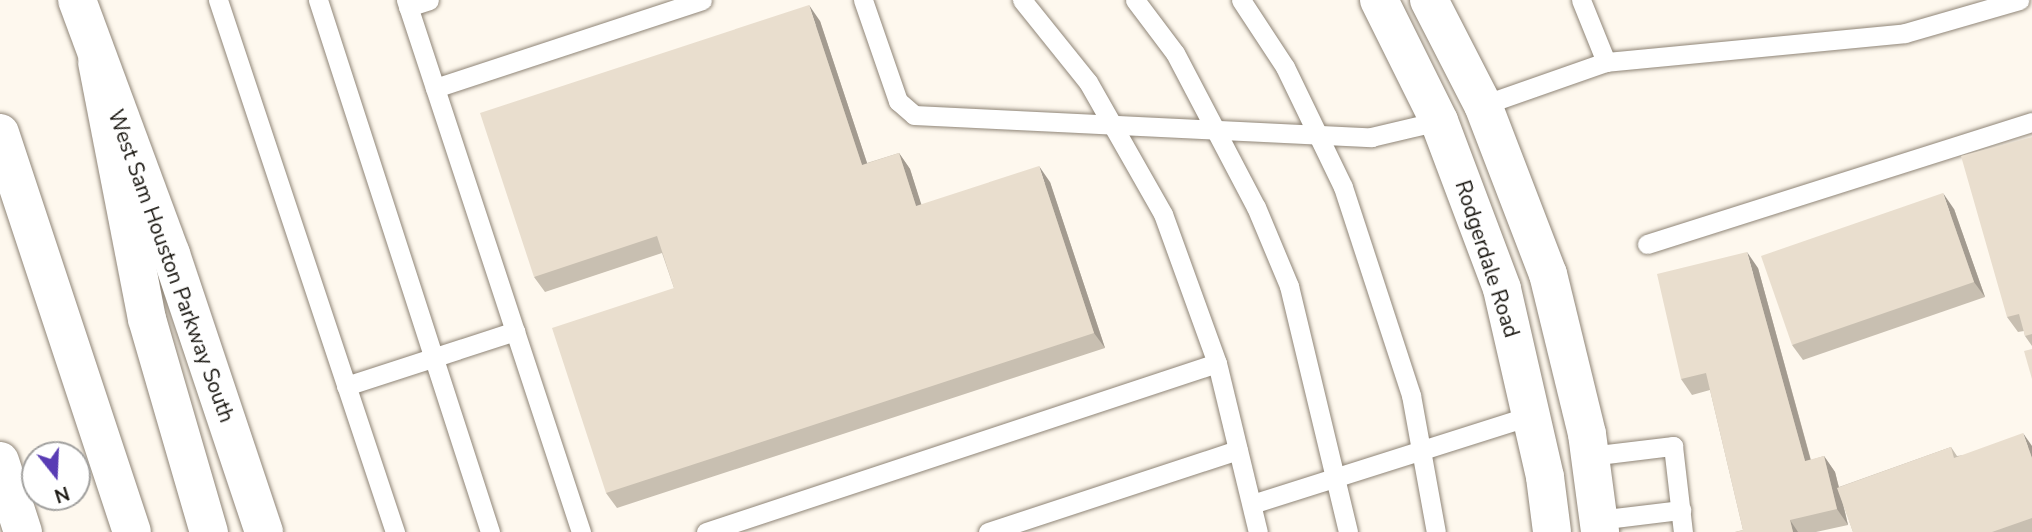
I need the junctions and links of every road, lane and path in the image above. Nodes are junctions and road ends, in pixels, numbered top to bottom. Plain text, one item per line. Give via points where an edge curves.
1 (77, 0) edge
2 (218, 0) edge
3 (318, 0) edge
4 (429, 0) edge
5 (702, 0) edge
6 (863, 0) edge
7 (1022, 0) edge
8 (1135, 0) edge
9 (1241, 0) edge
10 (1379, 0) edge
11 (1429, 0) edge
12 (1581, 0) edge
13 (2019, 0) edge
14 (407, 3) edge
15 (97, 62) junction
16 (1606, 62) junction
17 (435, 88) junction
18 (1483, 105) junction
19 (1439, 121) junction
20 (2032, 122) edge
21 (1115, 127) junction
22 (1217, 131) junction
23 (0, 133) edge
24 (1320, 135) junction
25 (1647, 244) dead end
26 (1548, 274) junction
27 (1502, 289) junction
28 (515, 331) junction
29 (433, 358) junction
30 (1217, 363) junction
31 (346, 386) junction
32 (1531, 415) junction
33 (1238, 450) junction
34 (1423, 450) junction
35 (1590, 456) junction
36 (0, 461) edge
37 (1338, 477) junction
38 (1252, 505) junction
39 (1681, 510) junction
40 (1599, 526) edge
41 (23, 532) edge
42 (132, 532) edge
43 (209, 532) edge
44 (264, 532) edge
45 (395, 532) edge
46 (489, 532) edge
47 (582, 532) edge
48 (706, 532) edge
49 (988, 532) edge
50 (1258, 532) edge
51 (1348, 532) edge
52 (1436, 532) edge
53 (1552, 532) edge
54 (1683, 532) edge

1 - 15 main road, West Sam Houston Parkway South
2 - 31 lane
3 - 29 lane
4 - 14 lane
5 - 17 lane
6 - 21 lane via 898,101 914,115
7 - 21 lane
8 - 22 lane via 1175,53
9 - 24 lane
10 - 19 main road, Rodgerdale Road
11 - 18 main road
12 - 16 lane
13 - 16 lane via 1905,33
14 - 17 lane
15 - 43 main road via 147,318
15 - 44 main road, West Sam Houston Parkway South via 172,254
16 - 18 lane
17 - 28 lane
18 - 19 main road
18 - 26 main road
19 - 24 lane via 1371,137
19 - 27 main road, Rodgerdale Road
20 - 25 lane
21 - 22 lane
21 - 30 lane via 1163,215
22 - 24 lane
22 - 37 lane via 1289,286
23 - 42 main road
24 - 34 lane via 1397,343
26 - 27 main road
26 - 35 main road
27 - 32 main road, Rodgerdale Road
28 - 29 lane
28 - 47 lane
29 - 31 lane
29 - 46 lane
30 - 33 lane
30 - 48 lane
31 - 45 lane
32 - 34 lane
32 - 53 main road, Rodgerdale Road
33 - 38 lane
33 - 49 lane
34 - 37 lane
34 - 52 lane
35 - 39 lane via 1673,446
35 - 40 main road
36 - 41 main road
37 - 38 lane
37 - 51 lane
38 - 50 lane
39 - 40 lane
39 - 54 lane

